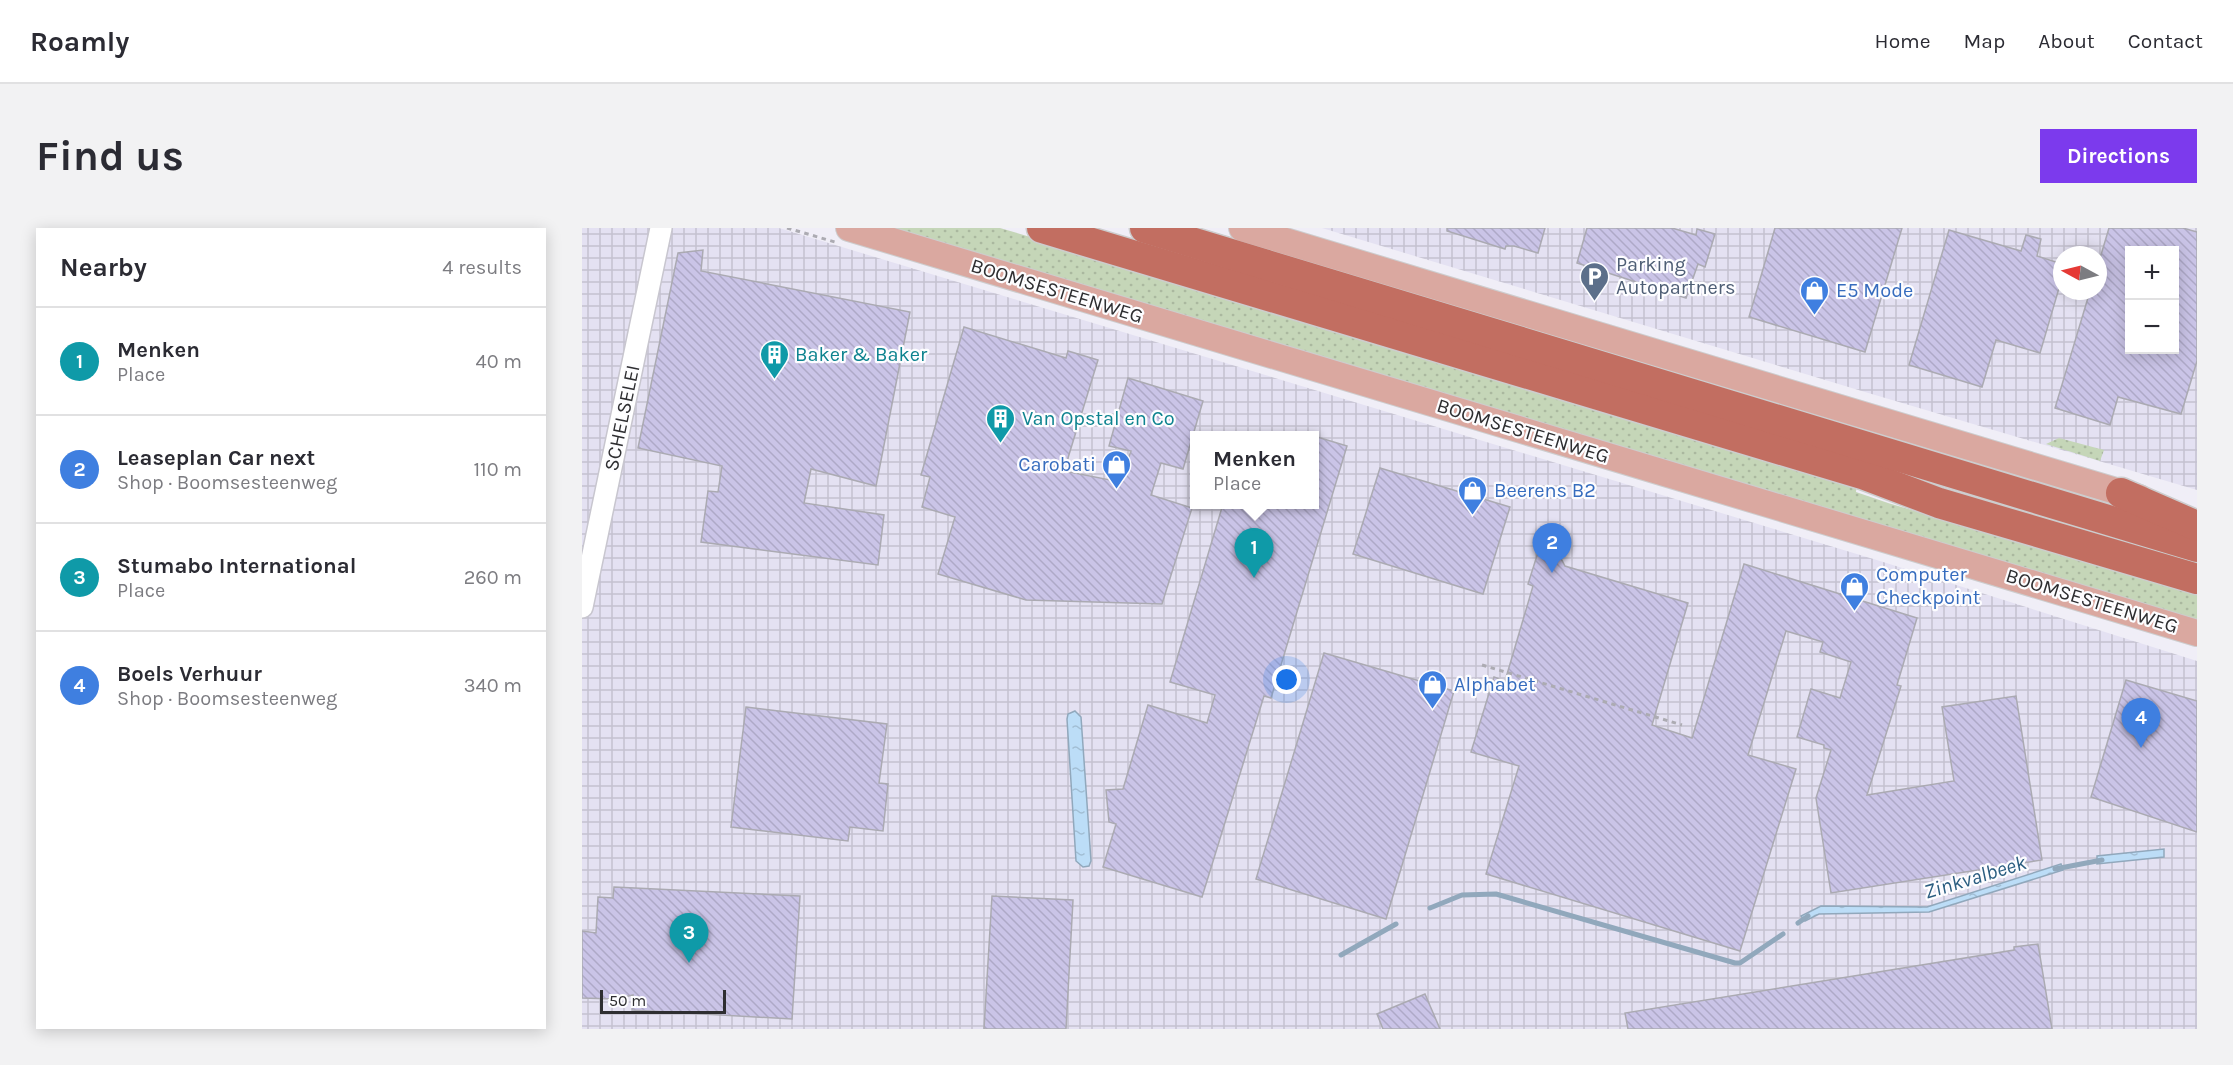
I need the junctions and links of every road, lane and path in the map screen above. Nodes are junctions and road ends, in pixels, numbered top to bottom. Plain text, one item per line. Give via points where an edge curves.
1 (661, 228) edge
2 (849, 228) edge
3 (1042, 228) edge
4 (1145, 228) edge
5 (1242, 228) edge
6 (2121, 493) junction
7 (2197, 515) edge
8 (2197, 525) edge
9 (2197, 547) edge
10 (2197, 579) edge
11 (582, 607) edge
12 (2197, 633) edge
13 (1482, 665) dead end
14 (1682, 725) dead end

1 - 11 street, SCHELSELEI
2 - 12 main road, BOOMSESTEENWEG
3 - 10 highway
4 - 9 highway
5 - 6 main road
6 - 7 main road
6 - 8 highway
13 - 14 path

